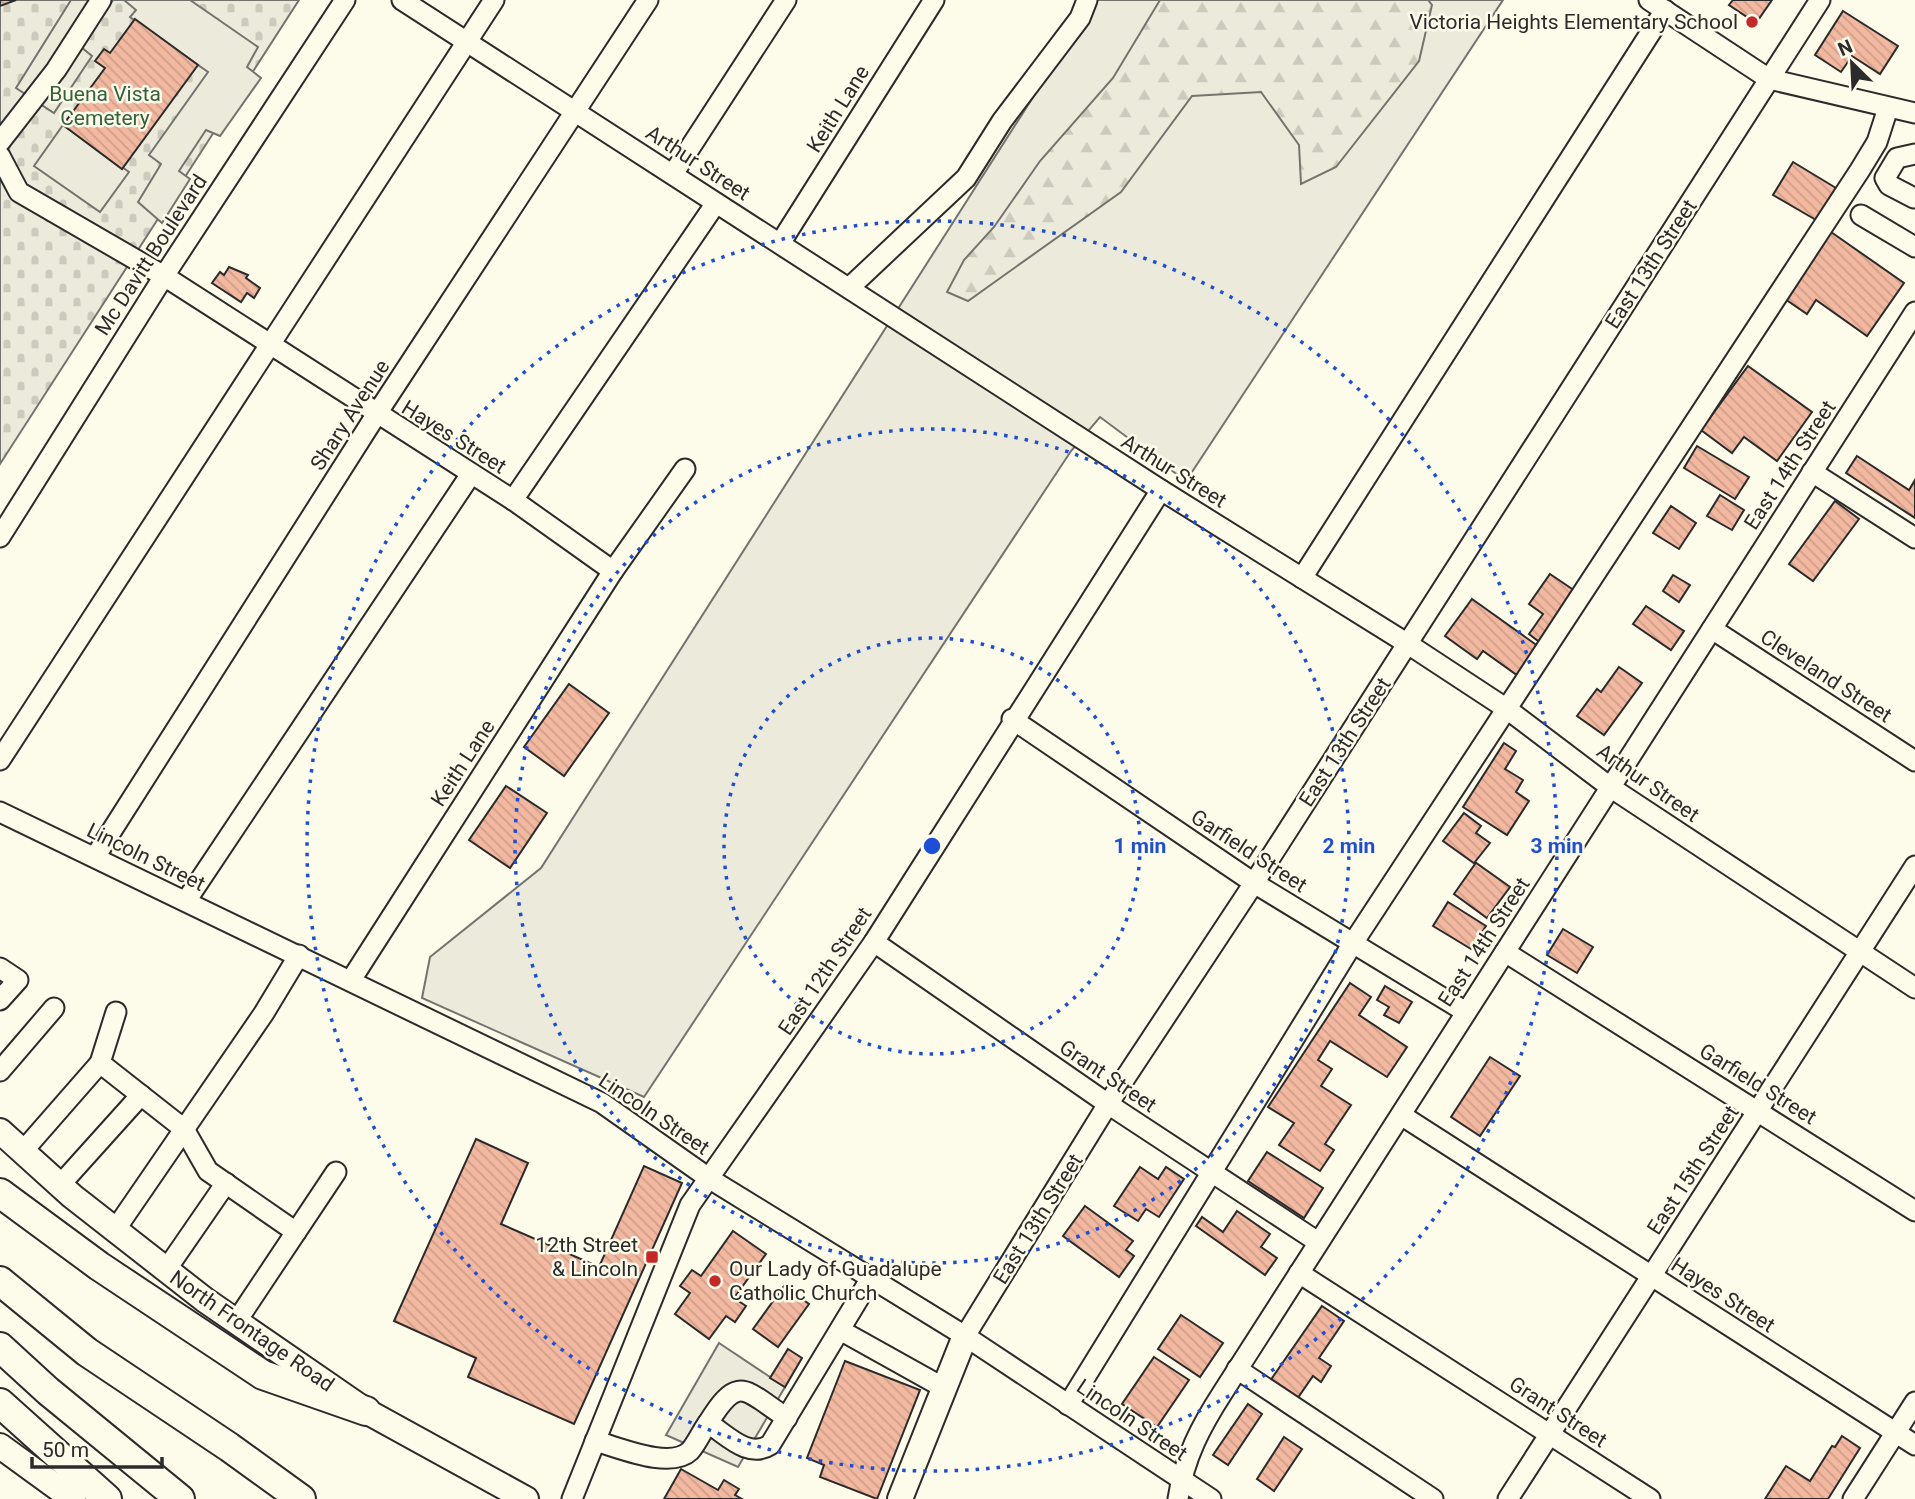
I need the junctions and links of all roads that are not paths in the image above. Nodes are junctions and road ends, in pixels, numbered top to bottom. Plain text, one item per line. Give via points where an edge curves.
1 (101, 0) edge
2 (345, 0) edge
3 (402, 0) edge
4 (494, 0) edge
5 (648, 0) edge
6 (786, 0) edge
7 (934, 0) edge
8 (1087, 0) edge
9 (1820, 0) edge
10 (1657, 5) edge
11 (467, 41) junction
12 (1769, 79) junction
13 (1888, 108) junction
14 (577, 111) junction
15 (1915, 113) edge
16 (0, 142) edge
17 (1915, 154) edge
18 (0, 156) edge
19 (673, 174) junction
20 (1915, 196) edge
21 (716, 203) junction
22 (1861, 215) dead end
23 (781, 242) junction
24 (1915, 247) edge
25 (164, 275) junction
26 (849, 288) junction
27 (1915, 312) edge
28 (270, 345) junction
29 (376, 415) junction
30 (685, 469) dead end
31 (1812, 472) junction
32 (471, 474) junction
33 (1161, 490) junction
34 (513, 500) junction
35 (0, 537) edge
36 (1915, 538) edge
37 (613, 571) junction
38 (1302, 578) junction
39 (1712, 629) junction
40 (1408, 643) junction
41 (1507, 709) junction
42 (1012, 719) junction
43 (0, 760) edge
44 (1915, 761) edge
45 (1611, 787) junction
46 (0, 812) edge
47 (95, 858) junction
48 (1915, 866) edge
49 (1254, 883) junction
50 (186, 901) junction
51 (874, 942) junction
52 (1353, 943) junction
53 (1505, 952) junction
54 (1859, 953) junction
55 (299, 955) junction
56 (0, 968) edge
57 (351, 980) junction
58 (1915, 988) edge
59 (0, 1000) edge
60 (54, 1008) dead end
61 (116, 1012) dead end
62 (1466, 1012) junction
63 (100, 1063) junction
64 (0, 1070) edge
65 (141, 1095) junction
66 (1108, 1104) junction
67 (1758, 1111) junction
68 (1401, 1115) junction
69 (184, 1129) junction
70 (0, 1131) edge
71 (23, 1151) junction
72 (336, 1172) dead end
73 (1212, 1172) junction
74 (710, 1179) junction
75 (226, 1184) junction
76 (60, 1185) junction
77 (0, 1193) edge
78 (1915, 1211) edge
79 (115, 1230) junction
80 (296, 1231) junction
81 (1318, 1242) junction
82 (166, 1270) junction
83 (1299, 1273) junction
84 (1652, 1276) junction
85 (870, 1278) junction
86 (0, 1281) edge
87 (236, 1322) junction
88 (840, 1330) junction
89 (965, 1336) junction
90 (0, 1347) edge
91 (1237, 1369) junction
92 (944, 1388) junction
93 (1915, 1402) edge
94 (0, 1403) edge
95 (1068, 1405) junction
96 (366, 1411) junction
97 (787, 1418) junction
98 (708, 1423) junction
99 (1896, 1433) junction
100 (1550, 1434) junction
101 (595, 1441) junction
102 (1915, 1445) edge
103 (2, 1455) edge
104 (1180, 1489) edge
105 (73, 1499) edge
106 (107, 1499) edge
107 (180, 1499) edge
108 (301, 1499) edge
109 (526, 1499) edge
110 (572, 1499) edge
111 (900, 1499) edge
112 (1211, 1499) edge
113 (1433, 1499) edge
114 (1508, 1499) edge
115 (1650, 1499) edge
116 (1853, 1499) edge

1 - 16 street via 56,70
2 - 25 street, Mc Davitt Boulevard
3 - 11 street, Arthur Street
4 - 11 street
5 - 14 street, Shary Avenue
6 - 19 street
7 - 23 street, Keith Lane
8 - 26 street via 1080,18 1002,121 966,178
9 - 12 street, East 13th Street
10 - 12 street
10 - 38 street
11 - 14 street, Arthur Street
11 - 28 street
12 - 13 street
12 - 40 street, East 13th Street
13 - 15 street
13 - 41 street via 1877,142 1860,170
14 - 19 street, Arthur Street
14 - 29 street, Shary Avenue
17 - 20 street via 1896,158 1885,178 1889,185
18 - 25 street, Hayes Street via 19,192
19 - 21 street, Arthur Street
21 - 23 street, Arthur Street
21 - 34 street
22 - 24 street
23 - 26 street, Arthur Street
25 - 28 street, Hayes Street
25 - 35 street, Mc Davitt Boulevard
26 - 33 street, Arthur Street
27 - 31 street, East 14th Street
28 - 29 street, Hayes Street
28 - 43 street
29 - 32 street, Hayes Street
29 - 47 street, Shary Avenue
30 - 37 street, Keith Lane
31 - 36 street
31 - 39 street, East 14th Street
32 - 34 street, Hayes Street
32 - 50 street
33 - 38 street, Arthur Street
33 - 42 street, East 12th Street
34 - 37 street, Hayes Street
37 - 57 street, Keith Lane
38 - 40 street, Arthur Street
39 - 44 street, Cleveland Street
39 - 45 street, East 14th Street
40 - 41 street, Arthur Street
40 - 49 street, East 13th Street
41 - 45 street, Arthur Street
41 - 52 street
42 - 49 street, Garfield Street
42 - 51 street, East 12th Street
45 - 53 street, East 14th Street
45 - 54 street, Arthur Street
46 - 47 street, Lincoln Street
47 - 50 street, Lincoln Street
48 - 54 street, East 15th Street
49 - 52 street, Garfield Street
49 - 66 street, East 13th Street
50 - 55 street, Lincoln Street
51 - 66 street, Grant Street
51 - 74 street, East 12th Street
52 - 62 street, Garfield Street
52 - 73 street
53 - 62 street, East 14th Street
53 - 67 street, Garfield Street
54 - 58 street, Arthur Street
54 - 67 street, East 15th Street
55 - 57 street, Lincoln Street
55 - 69 street
56 - 59 street via 18,980
57 - 74 street, Lincoln Street via 602,1103
60 - 64 street
61 - 63 street
62 - 68 street, East 14th Street
63 - 65 street
63 - 71 street
65 - 69 street
65 - 76 street
66 - 73 street, Grant Street
66 - 89 street, East 13th Street
67 - 78 street, Garfield Street
67 - 84 street, East 15th Street
68 - 81 street, East 14th Street
68 - 84 street, Hayes Street
69 - 75 street via 208,1171
69 - 79 street
70 - 71 main road, North Frontage Road
71 - 76 main road, North Frontage Road
72 - 80 street
73 - 81 street, Grant Street
73 - 95 street
74 - 85 street, Lincoln Street
74 - 101 street, East 12th Street via 690,1205
75 - 80 street
75 - 82 street
76 - 79 main road, North Frontage Road
77 - 96 highway via 99,1266 263,1375
79 - 82 main road, North Frontage Road
80 - 87 street
81 - 83 street, East 14th Street
82 - 87 main road, North Frontage Road
83 - 91 street, East 14th Street
83 - 100 street, Grant Street
84 - 99 street, Hayes Street
84 - 100 street, East 15th Street
85 - 88 street
85 - 89 street, Lincoln Street
86 - 108 highway via 87,1352
87 - 96 main road, North Frontage Road
88 - 92 street
88 - 97 street
89 - 92 main road, East 13th Street
89 - 95 street, Lincoln Street
90 - 107 highway
91 - 104 street, East 14th Street via 1196,1435
91 - 113 street
92 - 111 main road, East 13th Street
93 - 99 street
94 - 106 highway
95 - 104 street, Lincoln Street
96 - 109 main road, North Frontage Road
97 - 98 street via 770,1445 760,1451
97 - 98 street via 745,1391 734,1391 725,1395
98 - 101 street via 689,1451 673,1459
99 - 102 street, Hayes Street
99 - 116 street
100 - 114 street, East 15th Street
100 - 115 street, Grant Street
101 - 110 street, East 12th Street
103 - 105 main road
104 - 112 street, Lincoln Street

